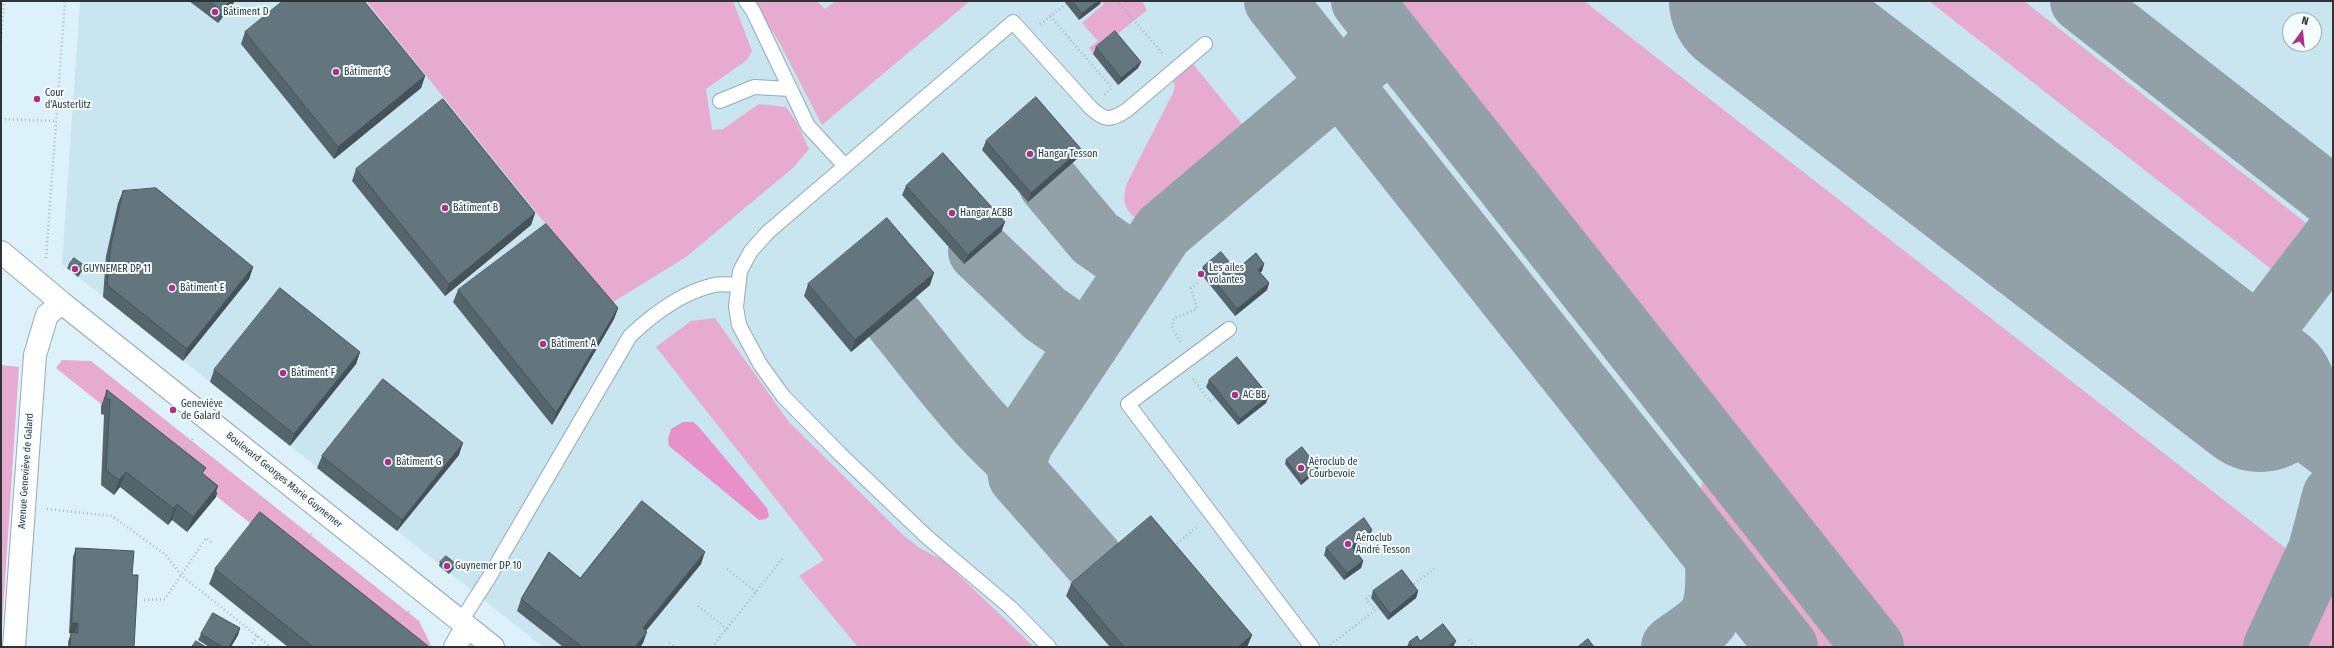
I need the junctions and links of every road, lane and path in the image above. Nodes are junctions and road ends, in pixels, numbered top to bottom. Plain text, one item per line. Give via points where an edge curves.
1 (4, 1) edge
2 (65, 1) edge
3 (746, 1) edge
4 (1117, 1) edge
5 (1066, 4) dead end
6 (1050, 16) junction
7 (1013, 22) junction
8 (1, 41) edge
9 (1205, 44) dead end
10 (1176, 69) junction
11 (790, 89) junction
12 (720, 101) dead end
13 (1090, 107) junction
14 (1, 119) edge
15 (56, 120) junction
16 (845, 166) junction
17 (1, 252) edge
18 (46, 258) dead end
19 (1199, 281) dead end
20 (738, 285) junction
21 (62, 303) junction
22 (1229, 328) dead end
23 (1186, 361) junction
24 (1216, 398) edge
25 (208, 419) junction
26 (178, 457) edge
27 (43, 509) dead end
28 (327, 514) junction
29 (1212, 514) junction
30 (211, 542) dead end
31 (1171, 549) edge
32 (296, 552) edge
33 (783, 558) dead end
34 (728, 569) dead end
35 (1434, 569) dead end
36 (181, 575) junction
37 (1408, 581) edge
38 (1378, 590) edge
39 (756, 592) junction
40 (431, 598) junction
41 (144, 600) dead end
42 (698, 606) dead end
43 (1378, 608) edge
44 (1375, 610) junction
45 (464, 624) junction
46 (727, 629) junction
47 (394, 630) edge
48 (257, 636) junction
49 (1469, 640) dead end
50 (669, 643) dead end
51 (14, 647) edge
52 (250, 647) edge
53 (271, 647) edge
54 (455, 647) edge
55 (493, 647) edge
56 (675, 647) edge
57 (712, 647) edge
58 (1049, 647) edge
59 (1312, 647) edge
60 (1327, 647) edge
61 (1475, 647) edge

1 - 8 path
2 - 15 path
3 - 11 lane
4 - 10 path
5 - 6 path
6 - 7 path via 1038,26 1025,11
6 - 13 path via 1112,88
7 - 13 lane
7 - 16 lane
9 - 10 lane
10 - 13 lane via 1116,118 1098,115
11 - 12 lane via 754,87
11 - 16 lane via 808,126
14 - 15 path
15 - 18 path
16 - 20 lane via 759,241 740,271
17 - 21 street, Boulevard Georges Marie Guynemer
19 - 23 path via 1191,288 1197,309 1174,318 1172,328
20 - 45 lane via 714,285 686,296 646,321 630,336
20 - 58 lane via 736,307 739,325 760,364 783,396 927,536 1011,608
21 - 25 street, Boulevard Georges Marie Guynemer
21 - 51 street, Avenue Geneviève de Galard via 47,315 34,355
22 - 23 lane
23 - 24 path via 1210,401
23 - 29 lane via 1128,404
25 - 26 path
25 - 28 street, Boulevard Georges Marie Guynemer
27 - 36 path via 112,516 166,556
28 - 32 path
28 - 40 street, Boulevard Georges Marie Guynemer
29 - 31 path
29 - 59 lane
30 - 36 path via 206,538
33 - 39 path
34 - 39 path
35 - 37 path via 1411,586
36 - 41 path via 165,600
36 - 48 path
38 - 44 path via 1366,599
39 - 46 path
40 - 45 street, Boulevard Georges Marie Guynemer
40 - 47 path via 424,607 412,608
42 - 46 path
43 - 44 path
44 - 60 path
45 - 54 street
45 - 55 street, Boulevard Georges Marie Guynemer
46 - 57 path
48 - 52 path
48 - 53 path
49 - 61 path
50 - 56 path

